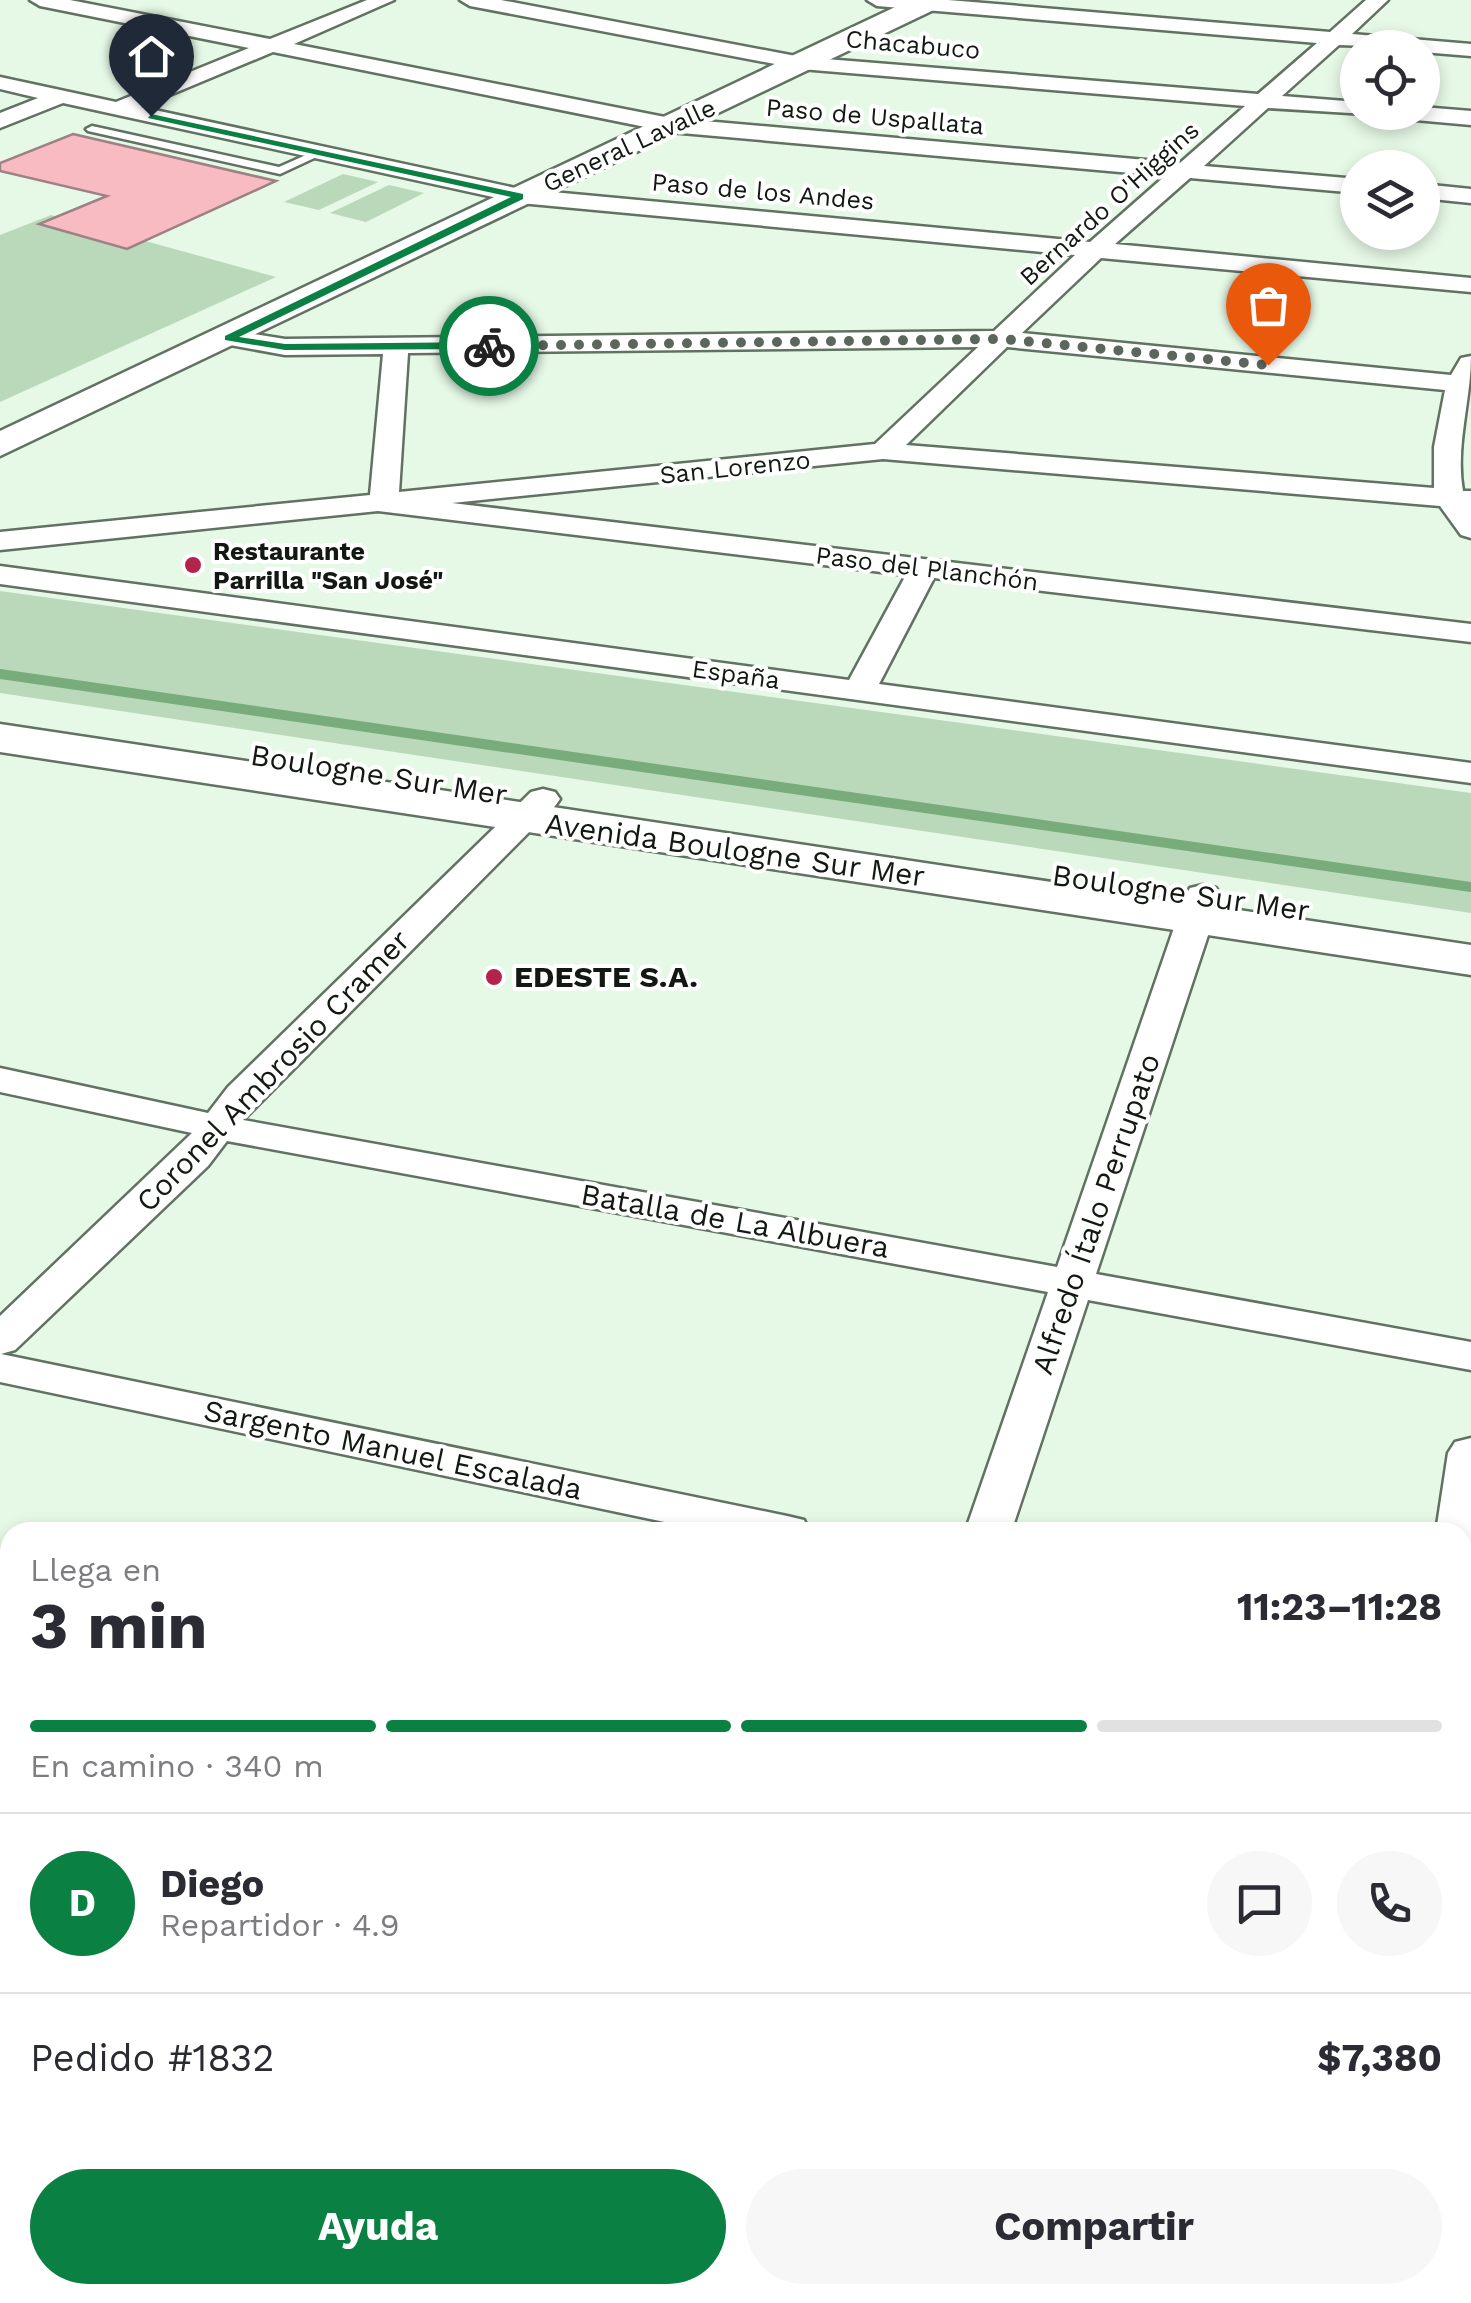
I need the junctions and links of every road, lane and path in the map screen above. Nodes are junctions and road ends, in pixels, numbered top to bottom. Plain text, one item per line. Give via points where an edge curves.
1 (40, 0) edge
2 (384, 0) edge
3 (470, 0) edge
4 (877, 0) edge
5 (1378, 0) edge
6 (926, 3) edge
7 (1334, 39) junction
8 (270, 46) junction
9 (1471, 50) edge
10 (801, 62) junction
11 (0, 83) edge
12 (62, 96) junction
13 (1262, 101) junction
14 (1340, 108) edge
15 (117, 109) junction
16 (1440, 115) edge
17 (1471, 118) edge
18 (0, 122) edge
19 (670, 126) junction
20 (92, 128) dead end
21 (319, 153) junction
22 (1186, 170) junction
23 (1340, 184) edge
24 (1440, 193) edge
25 (520, 196) junction
26 (1471, 196) edge
27 (1095, 250) junction
28 (1471, 285) edge
29 (228, 338) junction
30 (1002, 339) junction
31 (396, 347) junction
32 (1467, 377) edge
33 (0, 446) edge
34 (883, 452) junction
35 (1460, 499) edge
36 (384, 504) junction
37 (1471, 529) edge
38 (67, 536) junction
39 (0, 541) edge
40 (925, 568) junction
41 (0, 575) edge
42 (62, 583) junction
43 (1471, 633) edge
44 (859, 690) junction
45 (0, 717) edge
46 (0, 738) edge
47 (1471, 773) edge
48 (533, 809) junction
49 (1199, 907) junction
50 (1471, 936) edge
51 (1471, 960) edge
52 (0, 1080) edge
53 (218, 1126) junction
54 (1072, 1283) junction
55 (0, 1340) edge
56 (1471, 1356) edge
57 (0, 1368) edge
58 (1471, 1453) edge
59 (739, 1522) edge
60 (991, 1522) edge
61 (1461, 1522) edge

1 - 8 street, Paso de Uspallata
2 - 8 street
3 - 10 street, Chacabuco
4 - 6 street
5 - 7 street, Bernardo O'Higgins
6 - 7 street
6 - 10 main road, General Lavalle
7 - 9 street
7 - 13 street, Bernardo O'Higgins
8 - 15 street
8 - 19 street, Paso de Uspallata
10 - 13 street, Chacabuco
10 - 19 main road, General Lavalle
11 - 12 street, Paso de los Andes
12 - 15 street, Paso de los Andes
12 - 18 street
13 - 14 street, Chacabuco
13 - 22 street, Bernardo O'Higgins
15 - 21 street, Paso de los Andes
16 - 17 street
19 - 22 street, Paso de Uspallata
19 - 25 main road, General Lavalle
20 - 21 lane via 280,171
21 - 25 street, Paso de los Andes
22 - 23 street, Paso de Uspallata
22 - 27 street, Bernardo O'Higgins
24 - 26 street
25 - 27 street, Paso de los Andes
25 - 29 main road, General Lavalle
27 - 28 street, Paso de los Andes
27 - 30 street, Bernardo O'Higgins
29 - 31 street via 285,347
29 - 33 main road, General Lavalle
30 - 31 street
30 - 32 street
30 - 34 street, Bernardo O'Higgins
31 - 36 street
32 - 35 street via 1449,450
34 - 35 street, San Lorenzo
34 - 36 street, San Lorenzo
35 - 37 street
36 - 38 street, San Lorenzo
36 - 40 street, Paso del Planchón
38 - 39 street, San Lorenzo
38 - 42 street
40 - 43 street, Paso del Planchón
40 - 44 street
41 - 42 street, España
42 - 44 street, España
44 - 47 street, España
45 - 48 main road, Boulogne Sur Mer
46 - 48 main road, Avenida Boulogne Sur Mer
48 - 49 main road, Avenida Boulogne Sur Mer
48 - 53 street, Coronel Ambrosio Cramer
49 - 50 main road, Boulogne Sur Mer
49 - 51 main road, Avenida Boulogne Sur Mer
49 - 54 street, Alfredo Ítalo Perrupato
52 - 53 street, Batalla de La Albuera
53 - 54 street, Batalla de La Albuera
53 - 55 street, Coronel Ambrosio Cramer via 194,1157
54 - 56 street, Batalla de La Albuera
54 - 60 street, Alfredo Ítalo Perrupato
57 - 59 street, Sargento Manuel Escalada
58 - 61 street

